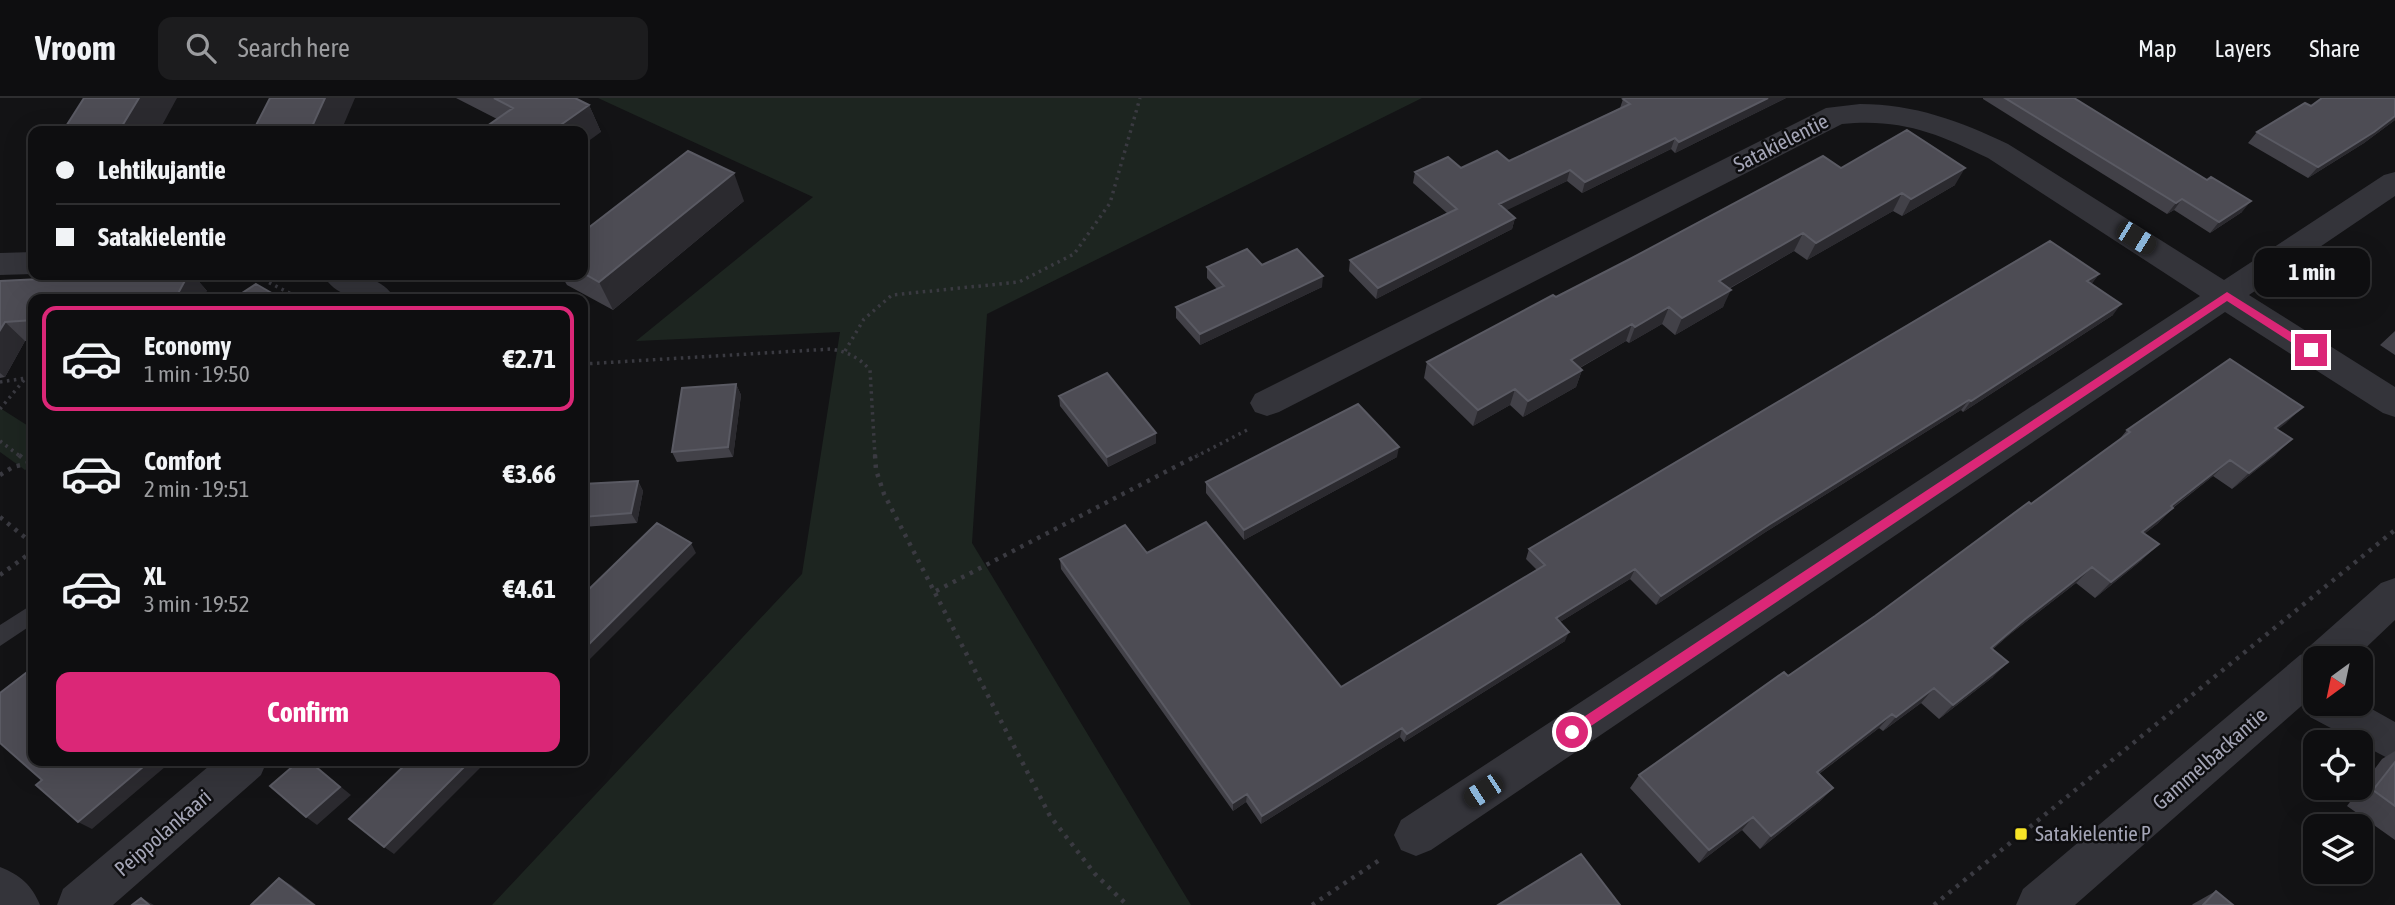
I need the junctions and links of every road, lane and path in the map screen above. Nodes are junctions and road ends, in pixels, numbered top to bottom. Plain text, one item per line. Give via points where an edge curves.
1 (1140, 98) edge
2 (2395, 182) edge
3 (28, 263) edge
4 (0, 264) edge
5 (198, 280) edge
6 (264, 280) edge
7 (347, 280) edge
8 (182, 281) edge
9 (291, 294) edge
10 (371, 294) edge
11 (2227, 296) junction
12 (845, 351) junction
13 (588, 364) edge
14 (28, 378) edge
15 (24, 379) junction
16 (0, 382) edge
17 (1267, 403) joint
18 (2395, 404) edge
19 (0, 409) edge
20 (0, 441) edge
21 (28, 461) edge
22 (28, 463) edge
23 (0, 475) edge
24 (0, 517) edge
25 (2395, 530) edge
26 (28, 540) edge
27 (28, 555) edge
28 (0, 575) edge
29 (936, 591) junction
30 (2395, 595) edge
31 (28, 617) edge
32 (0, 637) edge
33 (2349, 646) edge
34 (2303, 693) edge
35 (2359, 716) edge
36 (2395, 743) edge
37 (240, 766) edge
38 (1416, 835) joint
39 (0, 889) edge
40 (18, 905) edge
41 (79, 905) edge
42 (1127, 905) edge
43 (1312, 905) edge
44 (1934, 905) edge
45 (2040, 905) edge

1 - 12 path via 1110,203 1074,254 1019,282 892,295 864,318
2 - 11 street
3 - 4 street
5 - 8 path
6 - 9 path
7 - 10 street
11 - 17 street, Satakielentie via 1998,151 1950,127 1910,115 1869,111 1836,115
11 - 18 street, Satakielentie
11 - 38 street
12 - 13 path
12 - 29 path via 862,359 870,370 876,470 899,526
14 - 15 path
15 - 16 path
15 - 19 path
17 - 29 path via 1259,423
20 - 21 path
22 - 23 path
24 - 26 path
25 - 44 path
27 - 28 path
29 - 42 path via 1050,816 1095,874
30 - 33 street, Gammelbackantie
31 - 32 lane
34 - 45 street, Gammelbackantie
35 - 36 street
37 - 41 street, Peippolankaari
38 - 43 path
39 - 40 street

